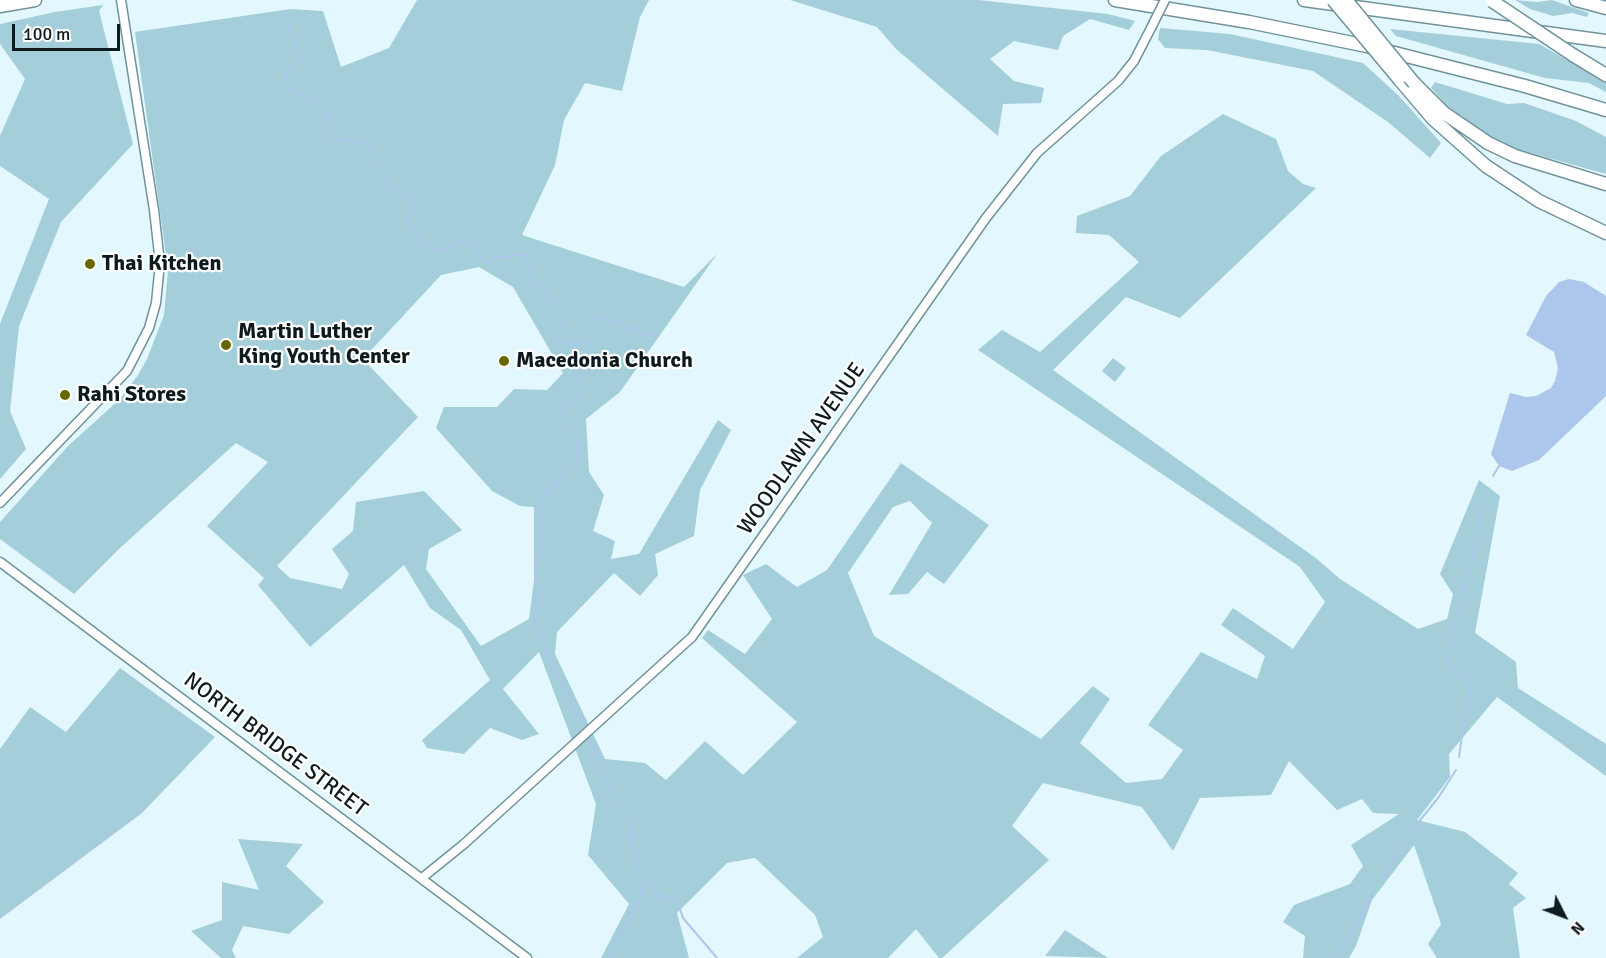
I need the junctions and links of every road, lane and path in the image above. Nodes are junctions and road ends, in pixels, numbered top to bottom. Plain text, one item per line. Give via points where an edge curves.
1 (35, 0) edge
2 (121, 0) edge
3 (1115, 0) edge
4 (1165, 0) edge
5 (1304, 0) edge
6 (1334, 0) edge
7 (1346, 0) edge
8 (1576, 0) edge
9 (1491, 1) edge
10 (0, 6) edge
11 (1606, 8) edge
12 (1606, 41) edge
13 (1606, 75) edge
14 (1606, 110) edge
15 (1606, 184) edge
16 (1580, 223) junction
17 (1606, 233) edge
18 (1606, 241) edge
19 (0, 503) edge
20 (0, 562) edge
21 (422, 878) junction
22 (526, 958) edge

1 - 10 highway
2 - 19 street via 157,229 160,270 156,303 149,328 128,371
3 - 14 highway via 1367,46
4 - 21 street, WOODLAWN AVENUE, bridge via 1134,61 1118,81 1037,153 986,218 687,643
5 - 12 highway
6 - 16 highway, bridge via 1451,136 1486,166
7 - 15 highway, bridge via 1444,113 1515,156
8 - 11 highway
9 - 13 highway, bridge
16 - 17 highway
16 - 18 highway
20 - 21 street, NORTH BRIDGE STREET
21 - 22 street, NORTH BRIDGE STREET

